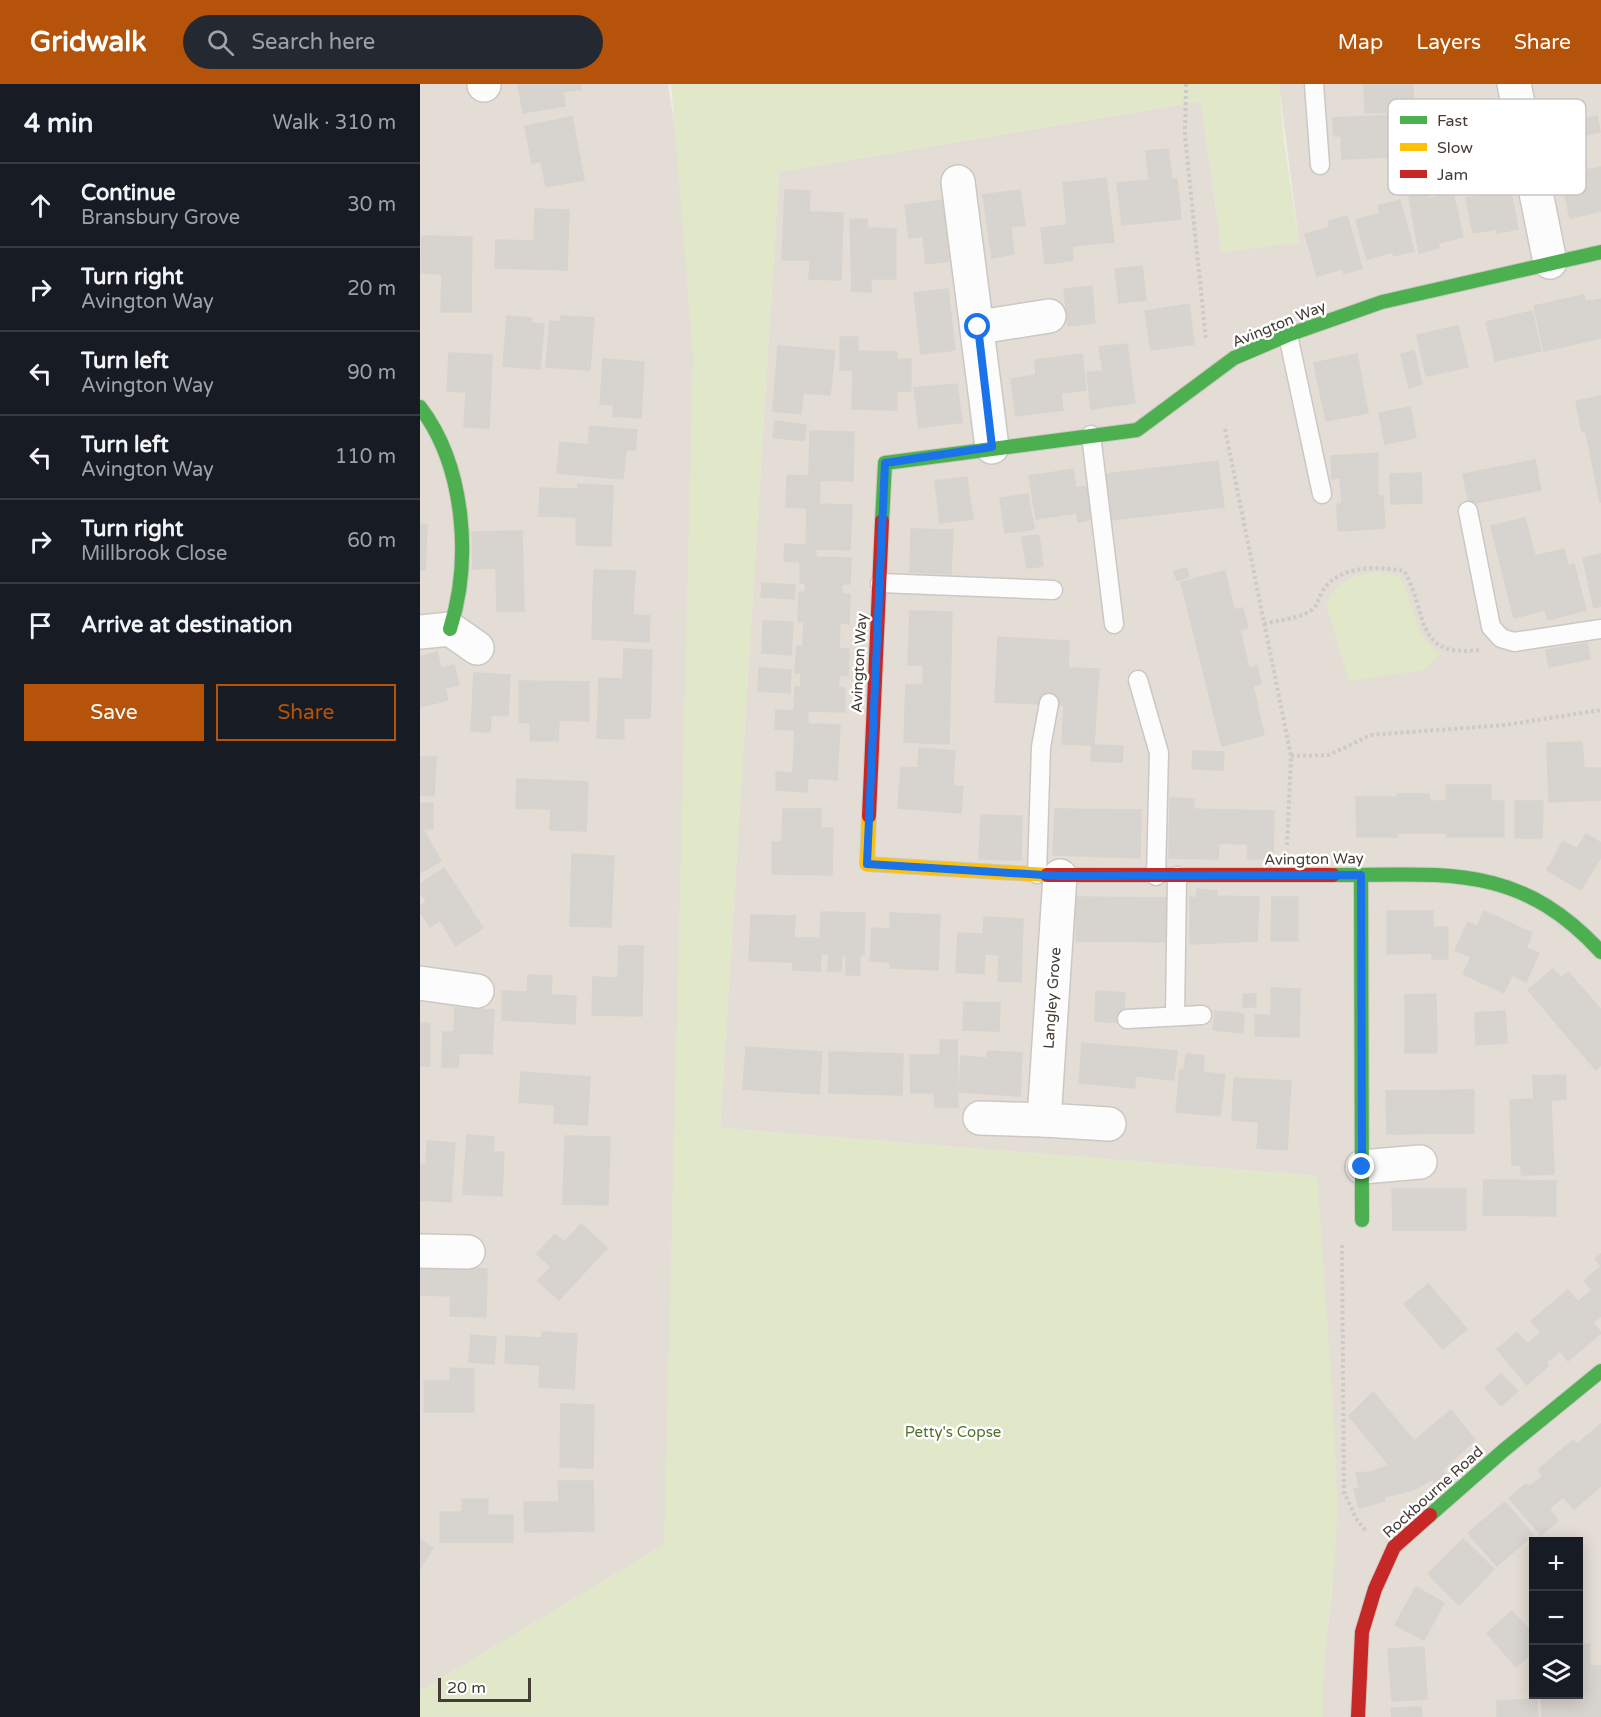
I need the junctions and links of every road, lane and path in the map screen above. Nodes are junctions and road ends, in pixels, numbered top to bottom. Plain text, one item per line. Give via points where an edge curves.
1 (1186, 84) edge
2 (1314, 84) edge
3 (1514, 84) edge
4 (1517, 99) edge
5 (1320, 165) dead end
6 (958, 182) dead end
7 (1536, 195) edge
8 (1601, 252) edge
9 (1550, 262) junction
10 (1049, 316) dead end
11 (978, 327) junction
12 (1288, 335) junction
13 (1206, 346) dead end
14 (420, 406) edge
15 (1225, 429) dead end
16 (1091, 435) junction
17 (992, 447) junction
18 (1322, 494) dead end
19 (1468, 511) dead end
20 (880, 583) junction
21 (1053, 590) dead end
22 (1114, 624) dead end
23 (1264, 624) junction
24 (1601, 629) edge
25 (435, 630) edge
26 (1502, 638) junction
27 (477, 648) dead end
28 (1138, 680) dead end
29 (1049, 703) dead end
30 (1601, 710) edge
31 (1291, 756) junction
32 (1287, 847) dead end
33 (1048, 875) junction
34 (1361, 875) junction
35 (1156, 876) junction
36 (1177, 876) junction
37 (1601, 952) edge
38 (420, 983) edge
39 (477, 991) dead end
40 (1202, 1015) dead end
41 (1175, 1016) junction
42 (1127, 1019) dead end
43 (980, 1118) dead end
44 (1044, 1120) junction
45 (1109, 1124) dead end
46 (1420, 1162) dead end
47 (1362, 1167) junction
48 (1362, 1220) dead end
49 (1342, 1236) dead end
50 (420, 1251) edge
51 (468, 1252) dead end
52 (1601, 1371) edge
53 (1394, 1547) junction
54 (1358, 1717) edge

1 - 13 path via 1185,136
2 - 5 lane
3 - 4 street
6 - 11 street
7 - 9 street
8 - 9 street, Avington Way
9 - 12 street, Avington Way via 1382,302
10 - 11 street
11 - 17 street
12 - 16 street, Avington Way via 1234,358 1137,430
12 - 18 lane
14 - 25 street via 446,452 457,500 462,560 459,600
15 - 23 path
16 - 17 street, Avington Way
16 - 22 lane
17 - 20 street, Avington Way via 885,463
19 - 26 lane via 1491,627
20 - 21 lane
20 - 33 street, Avington Way via 867,864
23 - 26 path via 1308,612 1317,606 1322,592 1336,576 1359,569 1391,568 1404,571 1430,637 1441,648 1454,652 1494,648
23 - 31 path
24 - 26 lane via 1514,642
25 - 27 street
28 - 35 lane via 1159,753
29 - 33 lane via 1041,747
30 - 31 path via 1505,725 1371,735 1329,755
31 - 32 path
33 - 35 street, Avington Way
33 - 44 street, Langley Grove
34 - 36 street, Avington Way
34 - 37 street, Avington Way via 1445,875 1500,883 1542,902 1586,935
34 - 47 street
35 - 36 street, Avington Way
36 - 41 lane
38 - 39 street
40 - 41 lane
41 - 42 lane
43 - 44 street
44 - 45 street
46 - 47 street
47 - 48 street
49 - 53 path via 1344,1492 1369,1536
50 - 51 street
52 - 53 street, Rockbourne Road
53 - 54 street, Rockbourne Road via 1362,1632

